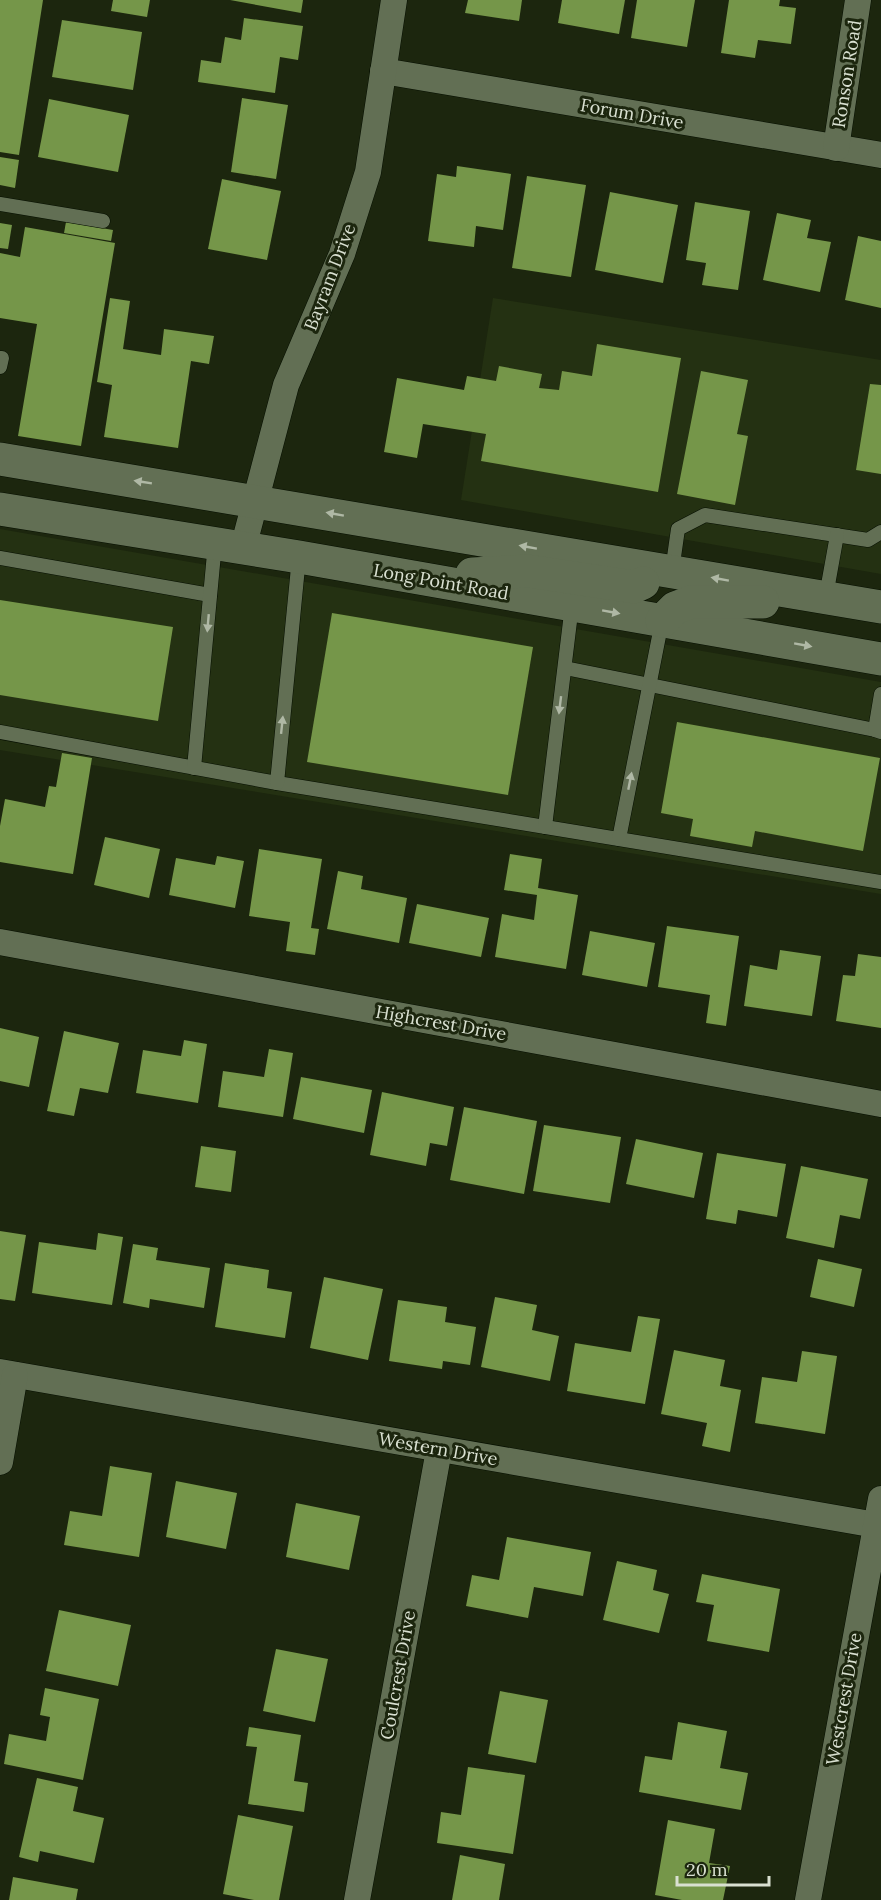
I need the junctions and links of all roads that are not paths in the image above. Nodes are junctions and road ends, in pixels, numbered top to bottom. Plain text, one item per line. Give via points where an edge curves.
1 (394, 0) edge
2 (858, 0) edge
3 (383, 71) junction
4 (836, 148) junction
5 (881, 155) edge
6 (0, 204) edge
7 (103, 221) dead end
8 (0, 358) edge
9 (0, 367) edge
10 (0, 459) edge
11 (256, 501) junction
12 (0, 509) edge
13 (881, 532) edge
14 (837, 535) junction
15 (229, 546) junction
16 (299, 557) junction
17 (0, 558) edge
18 (672, 571) junction
19 (410, 577) junction
20 (210, 596) junction
21 (819, 596) junction
22 (572, 605) junction
23 (881, 607) edge
24 (662, 621) junction
25 (881, 659) edge
26 (565, 668) junction
27 (649, 685) junction
28 (881, 694) edge
29 (878, 731) edge
30 (0, 732) edge
31 (194, 768) junction
32 (277, 783) junction
33 (545, 827) junction
34 (619, 839) junction
35 (881, 882) edge
36 (0, 942) edge
37 (881, 1104) edge
38 (8, 1374) edge
39 (439, 1450) junction
40 (0, 1462) edge
41 (881, 1499) edge
42 (876, 1525) junction
43 (357, 1900) edge
44 (808, 1900) edge

1 - 3 street, Bayram Drive
2 - 4 street, Ronson Road
3 - 4 street, Forum Drive
3 - 11 street, Bayram Drive via 368,172 342,254 286,385
4 - 5 street, Forum Drive
6 - 7 lane
8 - 9 lane
11 -> 10 main road
11 - 15 street, Bayram Drive
18 -> 11 main road
12 - 15 main road, Long Point Road
13 - 14 lane via 868,540
14 - 18 lane via 705,515 678,529
14 - 21 lane
15 - 16 main road, Long Point Road
15 - 20 lane
16 - 19 main road, Long Point Road
32 -> 16 lane
17 - 20 lane
18 - 19 main road via 634,587 528,571
21 -> 18 main road
19 - 22 main road, Long Point Road
20 -> 31 lane
21 - 23 main road
21 - 24 main road via 756,603 691,602 675,608
22 -> 24 main road, Long Point Road
22 - 26 lane
24 -> 25 main road, Long Point Road
24 - 27 lane
26 - 27 lane
26 -> 33 lane
27 - 29 lane
34 -> 27 lane
28 - 29 lane
30 - 31 lane
31 - 32 lane
32 - 33 lane
33 - 34 lane
34 - 35 lane
36 - 37 street, Highcrest Drive
38 - 39 street, Western Drive
38 - 40 street
39 - 42 street, Western Drive
39 - 43 street, Coulcrest Drive
41 - 42 street, Westcrest Drive
42 - 44 street, Westcrest Drive

